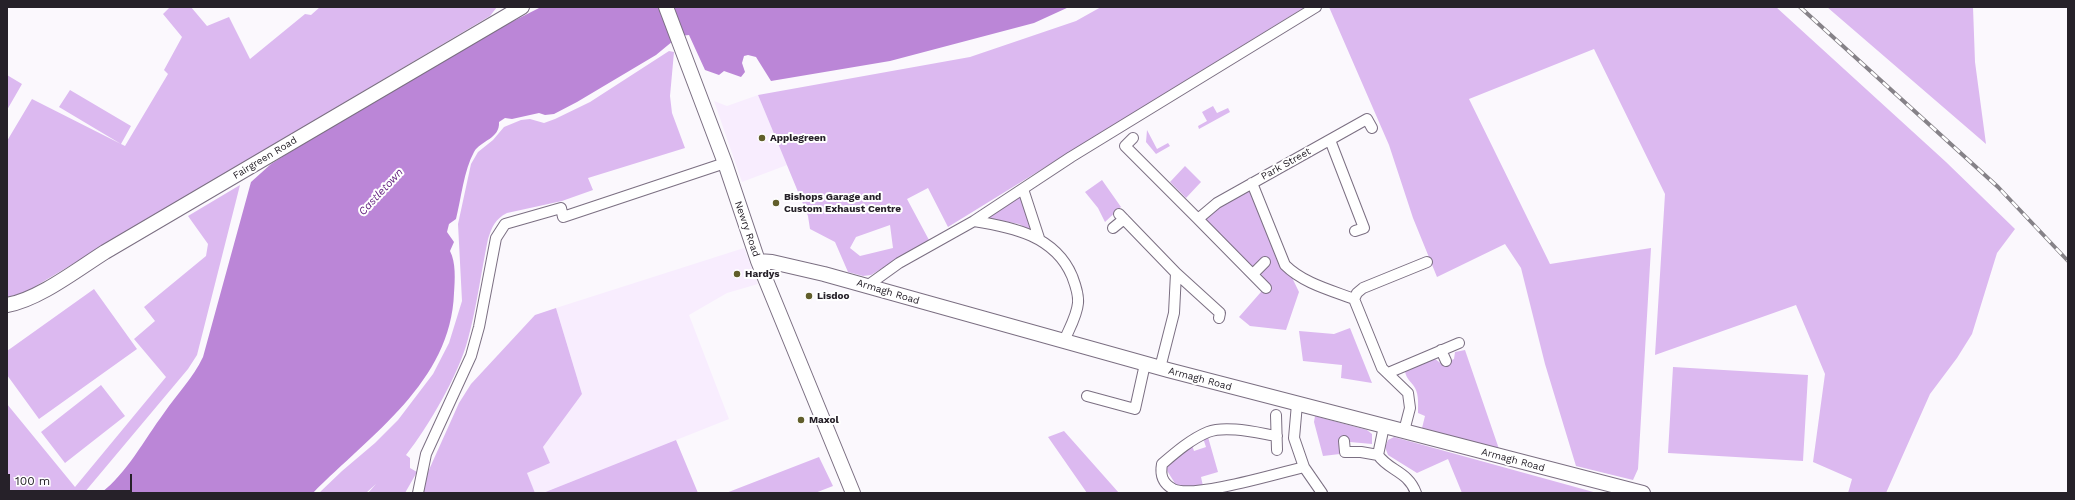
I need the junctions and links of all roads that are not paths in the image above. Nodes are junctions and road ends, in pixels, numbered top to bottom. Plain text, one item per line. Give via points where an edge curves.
1 (504, 7) edge
2 (522, 7) edge
3 (666, 7) edge
4 (1316, 7) edge
5 (485, 28) junction
6 (1372, 128) dead end
7 (1133, 138) dead end
8 (1330, 140) junction
9 (725, 164) junction
10 (1252, 183) junction
11 (1023, 189) junction
12 (1198, 219) junction
13 (974, 221) junction
14 (1114, 228) dead end
15 (1355, 231) dead end
16 (1039, 238) junction
17 (758, 261) junction
18 (1265, 262) dead end
19 (1427, 262) dead end
20 (1176, 273) junction
21 (1253, 274) junction
22 (867, 286) junction
23 (1266, 288) dead end
24 (1354, 298) junction
25 (7, 305) edge
26 (1219, 318) dead end
27 (1064, 341) junction
28 (1459, 342) dead end
29 (1441, 350) junction
30 (1446, 360) dead end
31 (1145, 364) junction
32 (1160, 368) junction
33 (1388, 373) junction
34 (1088, 396) dead end
35 (1297, 404) junction
36 (1276, 415) dead end
37 (1384, 426) junction
38 (1404, 431) junction
39 (1277, 436) junction
40 (1344, 441) dead end
41 (1277, 450) dead end
42 (1378, 455) junction
43 (1304, 467) junction
44 (418, 493) edge
45 (853, 493) edge
46 (1322, 493) edge
47 (1416, 493) edge
48 (1643, 493) edge

1 - 5 main road via 498,17
2 - 5 main road, Fairgreen Road
3 - 9 main road, Newry Road
4 - 11 street
5 - 25 main road, Fairgreen Road via 38,293 18,303
6 - 8 street, Park Street via 1367,119
7 - 12 street via 1125,146
8 - 10 street, Park Street
8 - 15 street via 1364,228
9 - 17 main road, Newry Road
9 - 44 street via 563,217 561,208 515,220 500,229 496,238 480,327 471,356 426,454
10 - 12 street, Park Street via 1217,203
10 - 24 street via 1285,265 1292,272 1311,282
11 - 13 street
11 - 16 street
12 - 21 street
13 - 16 street via 1010,227
13 - 22 street via 899,263
14 - 20 street via 1122,217
16 - 27 street via 1053,250 1069,270 1077,293 1076,312
17 - 22 main road, Armagh Road via 780,263
17 - 45 main road, Newry Road
18 - 21 street
19 - 24 street via 1363,288
20 - 26 street via 1220,313
20 - 32 street via 1174,313
21 - 23 street
22 - 27 main road, Armagh Road
24 - 33 street via 1382,368
27 - 31 main road, Armagh Road
28 - 29 street
29 - 30 street
29 - 33 street
31 - 32 main road, Armagh Road
31 - 34 street via 1135,409
32 - 35 main road, Armagh Road
33 - 38 street via 1408,393 1410,408
35 - 37 main road, Armagh Road
35 - 43 street via 1294,438
36 - 39 street
37 - 38 main road, Armagh Road
37 - 42 street
38 - 48 main road, Armagh Road
39 - 41 street
39 - 43 street via 1233,430 1209,432 1182,447 1162,464 1160,475 1173,489 1196,492
40 - 42 street via 1345,452
42 - 47 street via 1407,477
43 - 46 street

